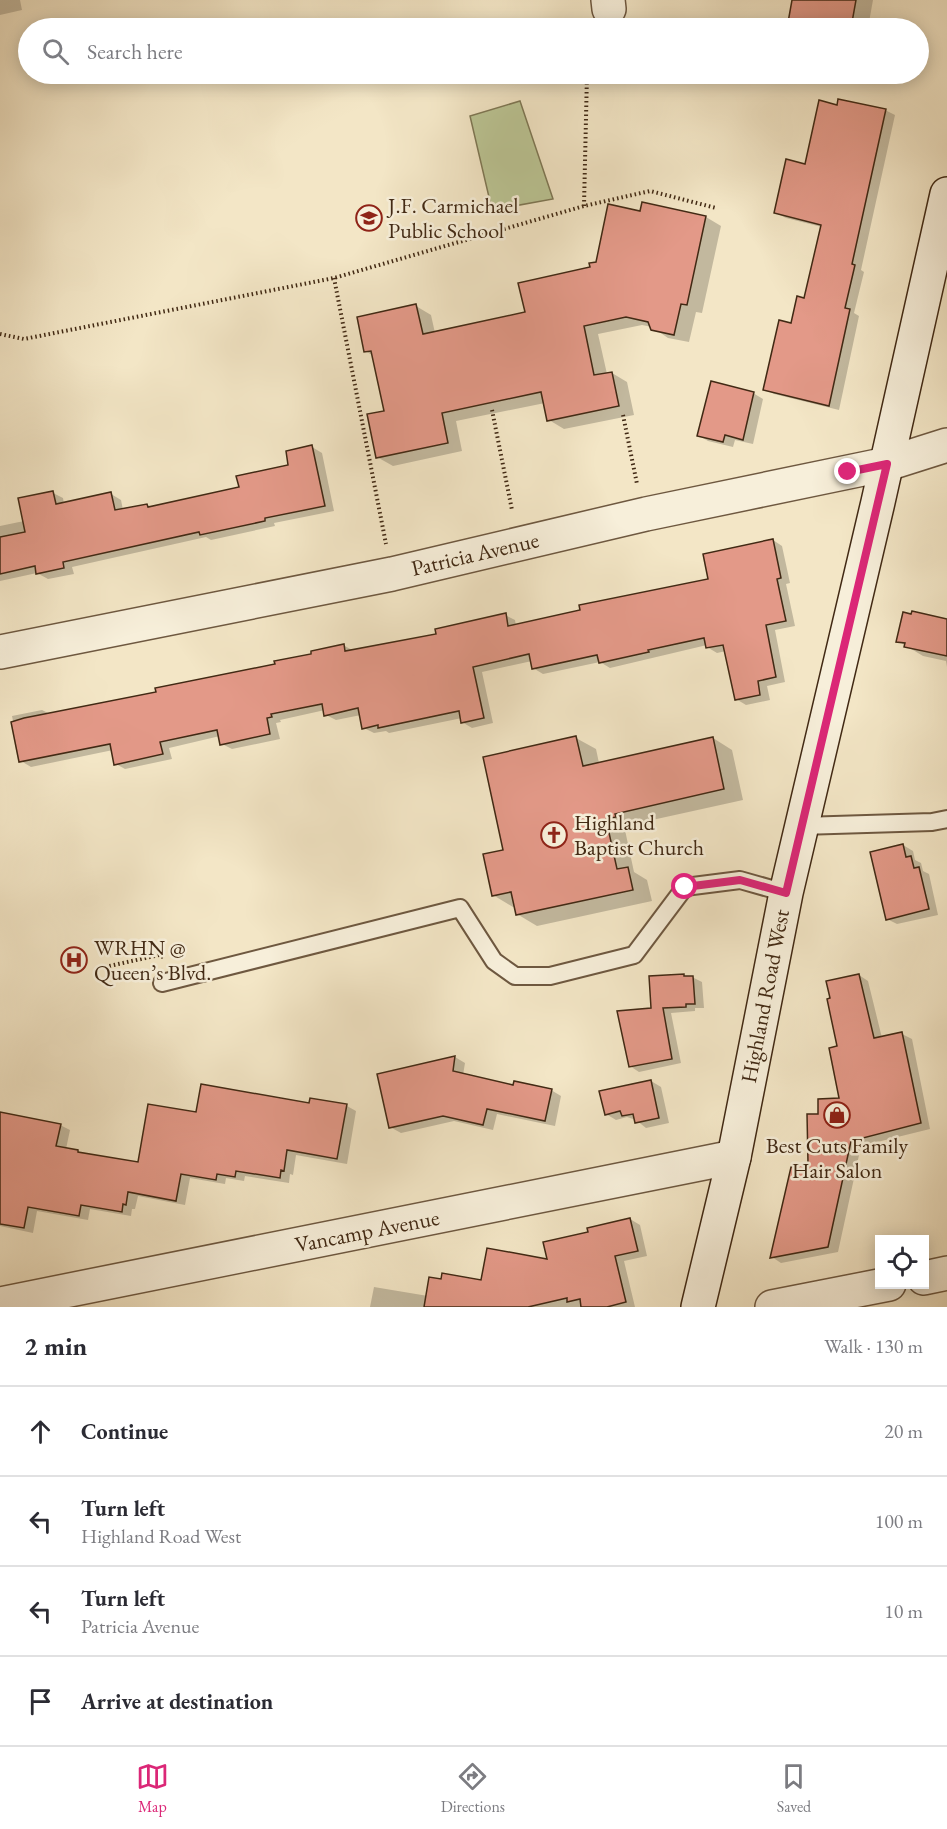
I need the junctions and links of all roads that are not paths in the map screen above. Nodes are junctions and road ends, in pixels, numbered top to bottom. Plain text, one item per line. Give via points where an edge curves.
1 (947, 194) edge
2 (947, 445) edge
3 (887, 464) junction
4 (0, 652) edge
5 (947, 819) edge
6 (801, 826) junction
7 (786, 893) junction
8 (162, 983) dead end
9 (734, 1157) junction
10 (947, 1273) edge
11 (929, 1277) edge
12 (875, 1287) edge
13 (0, 1304) edge
14 (698, 1307) edge
15 (772, 1307) edge

1 - 3 street, Highland Road West
2 - 3 street, Patricia Avenue
3 - 4 street, Patricia Avenue via 646,514 392,574
3 - 6 street, Highland Road West
5 - 6 lane
6 - 7 street, Highland Road West
7 - 8 lane via 740,880 685,887 634,955 550,976 515,976 494,961 460,908
7 - 9 street, Highland Road West
9 - 13 street, Vancamp Avenue
9 - 14 street, Highland Road West
10 - 11 street
12 - 15 street

